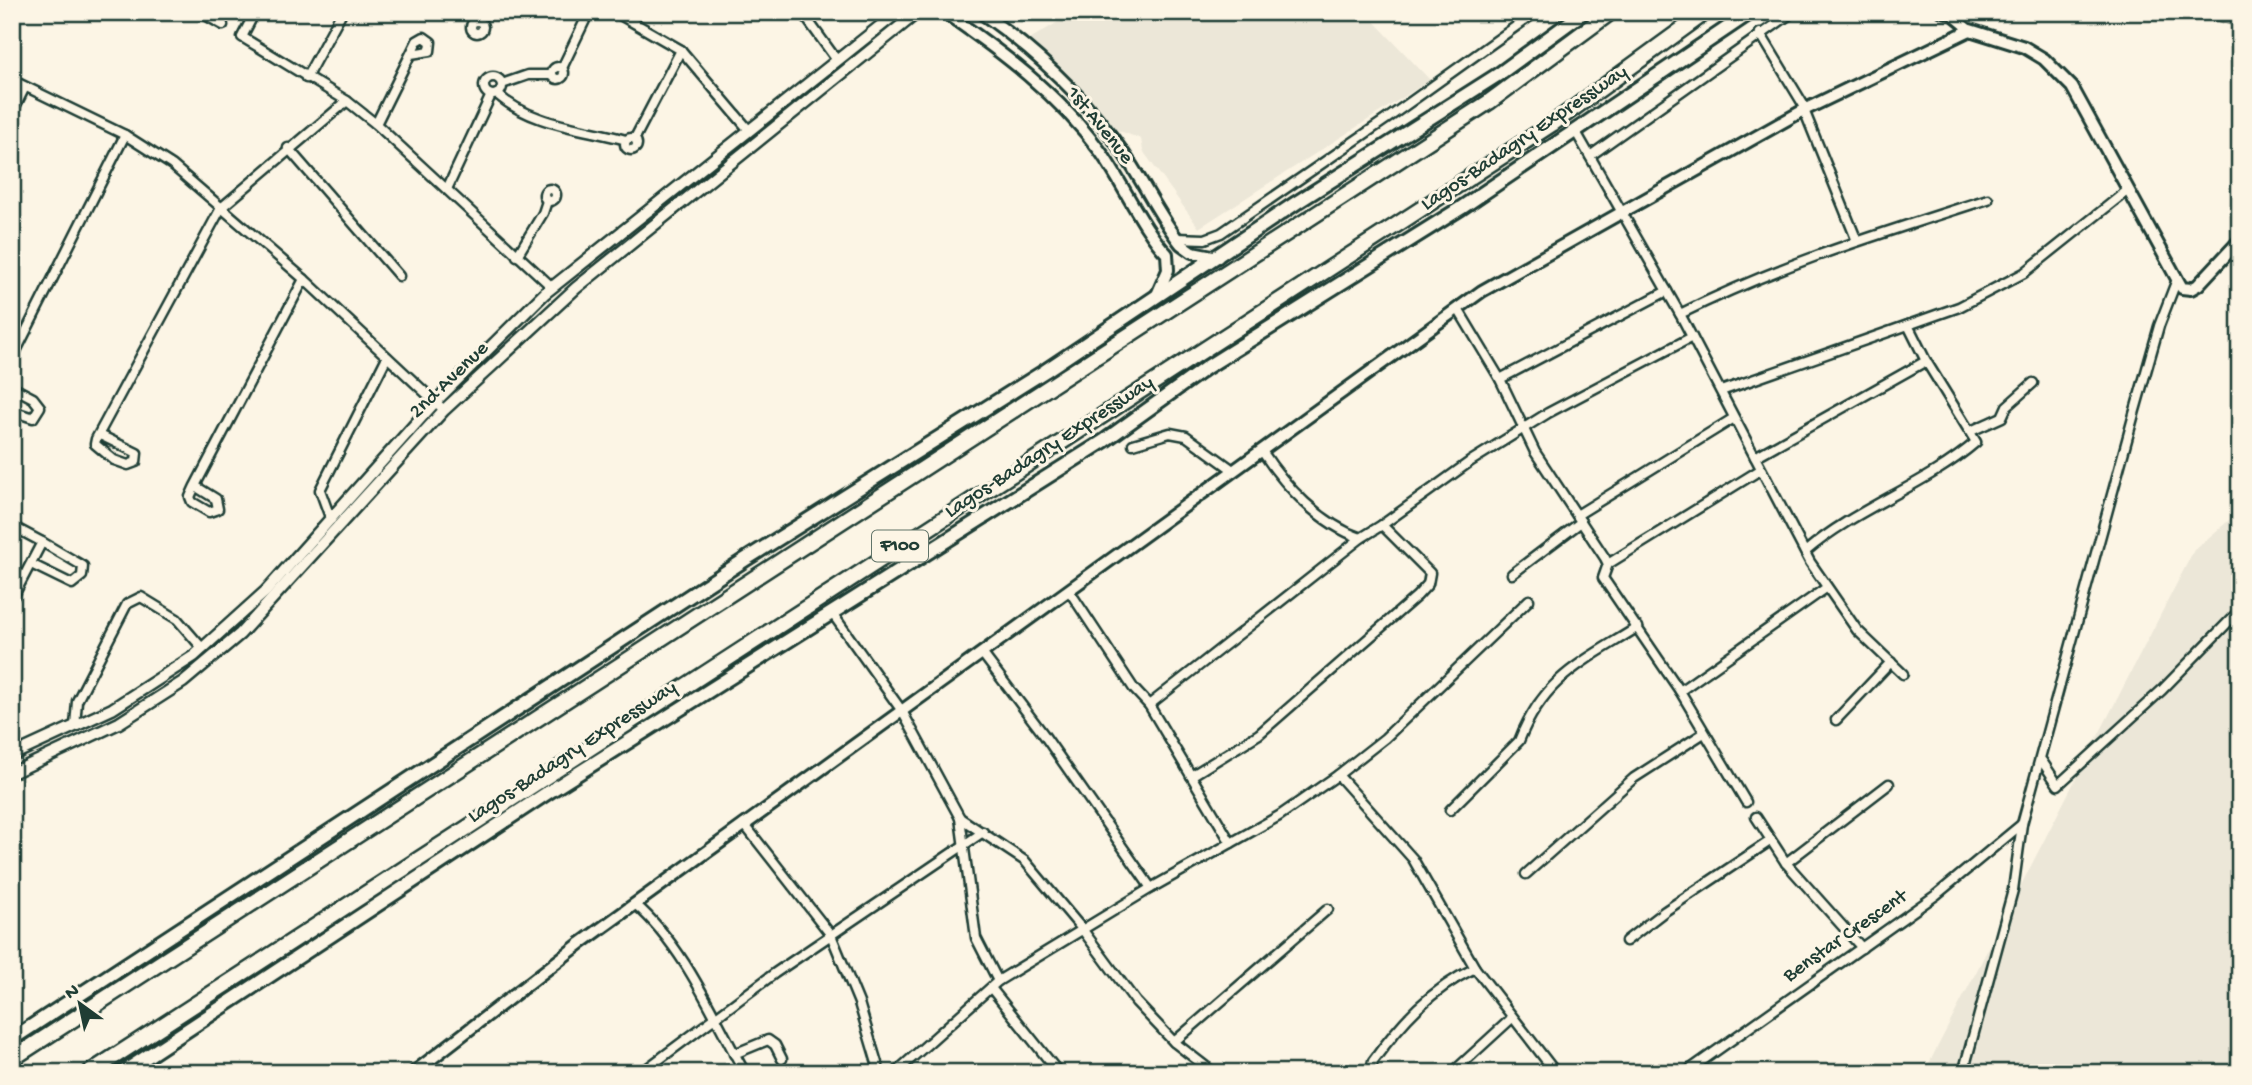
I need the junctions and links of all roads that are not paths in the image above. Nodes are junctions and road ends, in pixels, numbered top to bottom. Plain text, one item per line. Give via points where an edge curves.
1 (200, 12) edge
2 (255, 12) edge
3 (342, 12) edge
4 (486, 12) edge
5 (589, 12) edge
6 (615, 12) edge
7 (802, 12) edge
8 (898, 12) edge
9 (918, 12) edge
10 (944, 12) edge
11 (980, 12) edge
12 (1536, 12) edge
13 (1584, 12) edge
14 (1611, 12) edge
15 (1706, 12) edge
16 (1751, 12) edge
17 (1793, 12) edge
18 (1941, 12) edge
19 (480, 22) dead end
20 (223, 25) dead end
21 (1970, 30) junction
22 (1760, 33) junction
23 (681, 50) junction
24 (411, 54) dead end
25 (836, 59) junction
26 (306, 78) junction
27 (12, 80) edge
28 (502, 84) junction
29 (25, 87) junction
30 (494, 95) junction
31 (347, 101) junction
32 (1805, 110) junction
33 (12, 113) edge
34 (376, 124) junction
35 (748, 129) junction
36 (1576, 132) junction
37 (125, 135) junction
38 (288, 148) junction
39 (1590, 156) junction
40 (447, 189) junction
41 (2128, 190) junction
42 (1988, 200) dead end
43 (547, 201) dead end
44 (221, 208) junction
45 (1621, 211) junction
46 (1176, 238) junction
47 (2240, 240) edge
48 (1857, 241) junction
49 (517, 256) junction
50 (1218, 257) junction
51 (400, 276) dead end
52 (304, 279) junction
53 (2176, 282) junction
54 (552, 287) junction
55 (1667, 291) junction
56 (1155, 299) junction
57 (1458, 309) junction
58 (1681, 314) junction
59 (1908, 325) junction
60 (1692, 337) junction
61 (387, 357) junction
62 (12, 359) edge
63 (1926, 362) junction
64 (1500, 379) junction
65 (2033, 383) dead end
66 (12, 387) edge
67 (1721, 391) junction
68 (435, 402) junction
69 (444, 410) junction
70 (12, 411) edge
71 (1734, 418) junction
72 (1523, 430) junction
73 (1970, 431) junction
74 (100, 435) junction
75 (1133, 444) dead end
76 (1262, 451) junction
77 (1755, 457) junction
78 (1233, 470) junction
79 (1760, 470) junction
80 (195, 486) dead end
81 (1579, 519) junction
82 (331, 520) junction
83 (1382, 525) junction
84 (12, 526) edge
85 (1360, 538) junction
86 (42, 542) junction
87 (1805, 552) junction
88 (31, 564) junction
89 (1608, 564) junction
90 (1511, 574) dead end
91 (1826, 587) junction
92 (1070, 592) junction
93 (12, 599) edge
94 (1529, 600) dead end
95 (2240, 610) edge
96 (832, 613) junction
97 (1639, 627) junction
98 (203, 649) junction
99 (982, 653) junction
100 (1891, 662) junction
101 (1903, 674) dead end
102 (1680, 691) junction
103 (1149, 705) junction
104 (902, 711) junction
105 (1836, 720) dead end
106 (75, 726) junction
107 (1704, 733) junction
108 (12, 755) edge
109 (2042, 761) junction
110 (12, 773) edge
111 (1338, 775) junction
112 (1191, 776) junction
113 (1889, 784) dead end
114 (1746, 802) dead end
115 (1450, 810) dead end
116 (1756, 817) dead end
117 (960, 818) junction
118 (744, 824) junction
119 (2022, 824) junction
120 (983, 832) junction
121 (1770, 841) junction
122 (1231, 843) junction
123 (963, 844) junction
124 (1786, 863) junction
125 (1526, 874) dead end
126 (1151, 888) junction
127 (635, 904) junction
128 (1328, 909) dead end
129 (1082, 929) junction
130 (831, 936) junction
131 (1626, 941) dead end
132 (1862, 948) junction
133 (1475, 968) junction
134 (998, 981) junction
135 (991, 988) junction
136 (1512, 1017) junction
137 (714, 1018) junction
138 (12, 1039) edge
139 (1174, 1042) junction
140 (734, 1054) junction
141 (12, 1059) edge
142 (782, 1059) dead end
143 (89, 1073) edge
144 (122, 1073) edge
145 (413, 1073) edge
146 (641, 1073) edge
147 (745, 1073) edge
148 (880, 1073) edge
149 (895, 1073) edge
150 (1059, 1073) edge
151 (1214, 1073) edge
152 (1374, 1073) edge
153 (1452, 1073) edge
154 (1556, 1073) edge
155 (1685, 1073) edge
156 (1963, 1073) edge

1 - 20 street
2 - 26 street via 242,37
3 - 26 street
4 - 19 street
5 - 28 street via 562,68 557,67 552,75 528,75
6 - 23 street
7 - 25 street
8 - 25 street, 2nd Avenue
9 - 69 street, 2nd Avenue via 614,257
10 - 56 main road, 1st Avenue via 1034,79 1099,150 1167,254 1168,270
11 - 46 main road, 1st Avenue via 1040,58 1093,113 1126,156
12 - 46 street via 1220,233 1205,239
13 - 50 main road via 1499,74
14 - 141 highway, F100 via 1489,102
15 - 143 highway, Lagos-Badagry Expressway / F100 via 1541,131
16 - 36 main road, Lagos-Badagry Expressway
17 - 22 street
18 - 21 street
21 - 32 main road
21 - 41 main road via 2024,47 2059,72 2081,101
22 - 32 street
22 - 39 street
23 - 30 street via 630,139 555,124
23 - 35 street
24 - 34 street
25 - 35 street, 2nd Avenue
26 - 31 street
27 - 29 street
28 - 30 street
28 - 30 street via 492,77 486,80 484,86
29 - 33 street
29 - 37 street
30 - 40 street
31 - 34 street
31 - 38 street
32 - 45 main road
32 - 48 street
34 - 40 street
35 - 54 street, 2nd Avenue
36 - 39 street
36 - 96 main road, Lagos-Badagry Expressway
37 - 44 street via 172,165
37 - 62 street
38 - 44 street
38 - 51 street
39 - 45 street
40 - 49 street
41 - 53 main road
41 - 59 street via 2024,273 1959,307
42 - 48 street
43 - 49 street
44 - 52 street
44 - 74 street
45 - 55 street
45 - 57 main road
46 - 50 main road, 1st Avenue via 1192,252
47 - 53 main road via 2198,285 2186,290
48 - 58 street via 1750,280
49 - 54 street
50 - 56 main road
52 - 61 street
52 - 80 street
53 - 109 street via 2137,401
54 - 68 street, 2nd Avenue
55 - 58 street
55 - 64 street
56 - 138 main road via 537,694
57 - 64 street
57 - 76 main road
58 - 60 street
59 - 63 street
59 - 67 street
60 - 67 street
60 - 72 street
61 - 68 street
61 - 82 street via 320,490
63 - 73 street
63 - 77 street
64 - 72 street
65 - 73 street via 2007,406 2002,417
66 - 70 street via 40,407 33,418
67 - 71 street
68 - 69 street
68 - 82 street, 2nd Avenue
69 - 110 street, 2nd Avenue via 240,634 183,682 119,723
71 - 77 street
71 - 81 street
72 - 81 street
72 - 83 street
73 - 87 street via 1976,440 1973,445 1844,522
74 - 74 street via 137,453 136,462 128,466 100,450 95,444
75 - 78 street via 1170,433 1186,436
76 - 78 main road
76 - 85 street via 1311,507
77 - 79 street
78 - 92 main road
79 - 87 street
79 - 89 street
81 - 89 street
81 - 90 street
82 - 98 street, 2nd Avenue via 266,591
83 - 85 street
83 - 112 street via 1430,573 1428,584 1259,734
84 - 86 street
85 - 103 street
86 - 88 street
86 - 88 street via 79,562 82,576 72,584
87 - 91 street
88 - 93 street
89 - 97 street via 1603,578
91 - 100 street via 1857,630
91 - 102 street
92 - 99 main road
92 - 103 street
94 - 111 street via 1394,730
95 - 109 street via 2162,690 2058,785
96 - 104 street
96 - 144 main road, Lagos-Badagry Expressway via 547,793
97 - 102 street
97 - 115 street via 1552,684 1519,741
98 - 106 street, 2nd Avenue via 123,702
98 - 106 street via 177,619 141,597 133,599 77,701
99 - 104 main road
99 - 126 street
100 - 101 street
100 - 105 street
102 - 107 street
103 - 112 street
104 - 117 street
104 - 118 main road
106 - 108 street, 2nd Avenue
107 - 114 street
107 - 125 street via 1627,784
109 - 119 street
111 - 122 street
111 - 133 street via 1413,859
112 - 122 street
113 - 124 street
116 - 121 street
117 - 120 street
117 - 123 street
118 - 127 main road
118 - 130 street
119 - 132 street, Benstar Crescent
119 - 156 street via 2013,890
120 - 123 street
120 - 129 street via 1025,861
121 - 124 street
121 - 131 street
122 - 126 street
123 - 130 street
123 - 134 street via 976,938
124 - 132 street
126 - 129 street
127 - 137 street via 660,928
127 - 145 main road
128 - 139 street
129 - 134 street
129 - 139 street via 1116,978
130 - 137 street
130 - 148 street via 859,1003
132 - 155 street, Benstar Crescent
133 - 136 street
133 - 152 street via 1434,992 1405,1017 1373,1061
134 - 135 street
135 - 149 street
135 - 150 street
136 - 153 street
136 - 154 street
137 - 140 street
137 - 146 street
139 - 151 street
140 - 142 street via 768,1040
140 - 147 street

